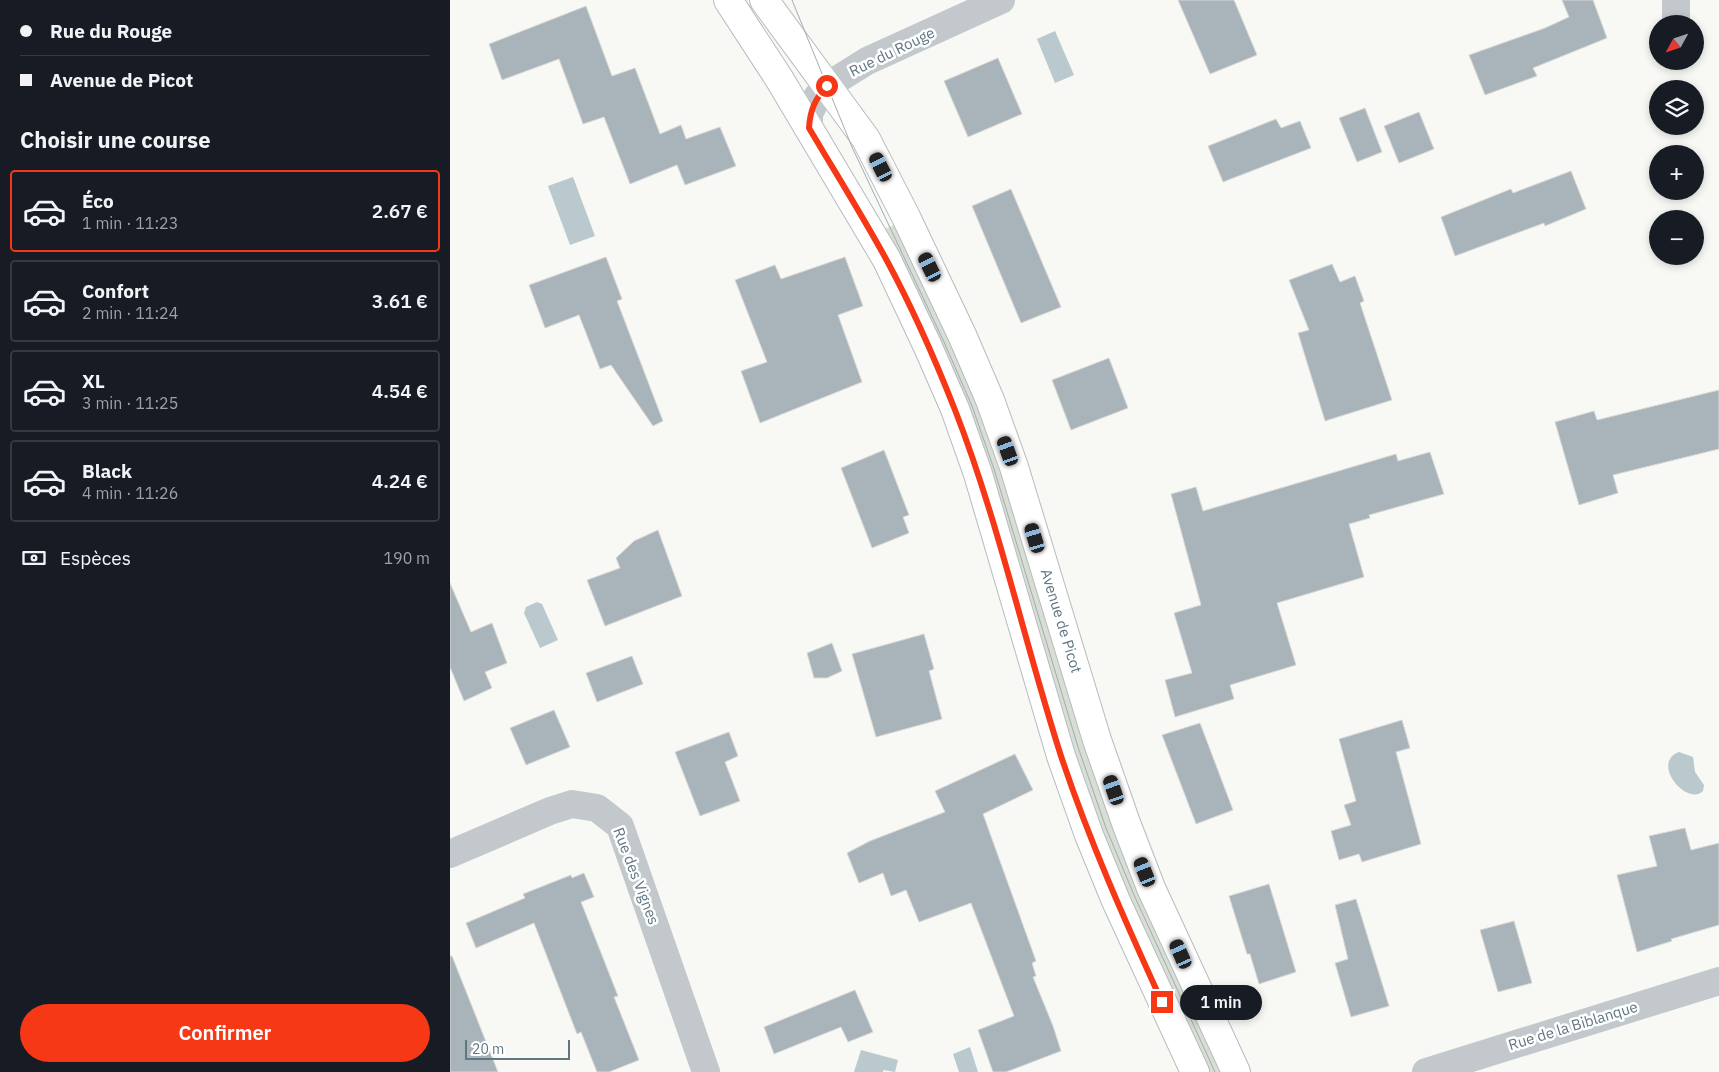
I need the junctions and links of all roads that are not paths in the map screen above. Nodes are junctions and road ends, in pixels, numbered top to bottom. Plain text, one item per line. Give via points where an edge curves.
1 (728, 0) edge
2 (764, 0) edge
3 (1001, 0) edge
4 (1676, 0) edge
5 (1676, 15) edge
6 (827, 86) junction
7 (809, 128) junction
8 (450, 854) edge
9 (1719, 981) edge
10 (706, 1072) edge
11 (1195, 1072) edge
12 (1236, 1072) edge
13 (1426, 1072) edge

1 - 7 street
2 - 6 street, Avenue de Picot
3 - 6 street, Rue du Rouge via 868,61
4 - 5 street
6 - 7 street, Rue du Rouge via 809,114
6 - 12 street, Avenue de Picot via 872,150 990,400 1126,823 1151,888
7 - 11 street via 887,260 955,409 978,474 1061,756 1089,835
8 - 10 street, Rue des Vignes via 572,804 598,808 620,826
9 - 13 street, Rue de la Biblanque

